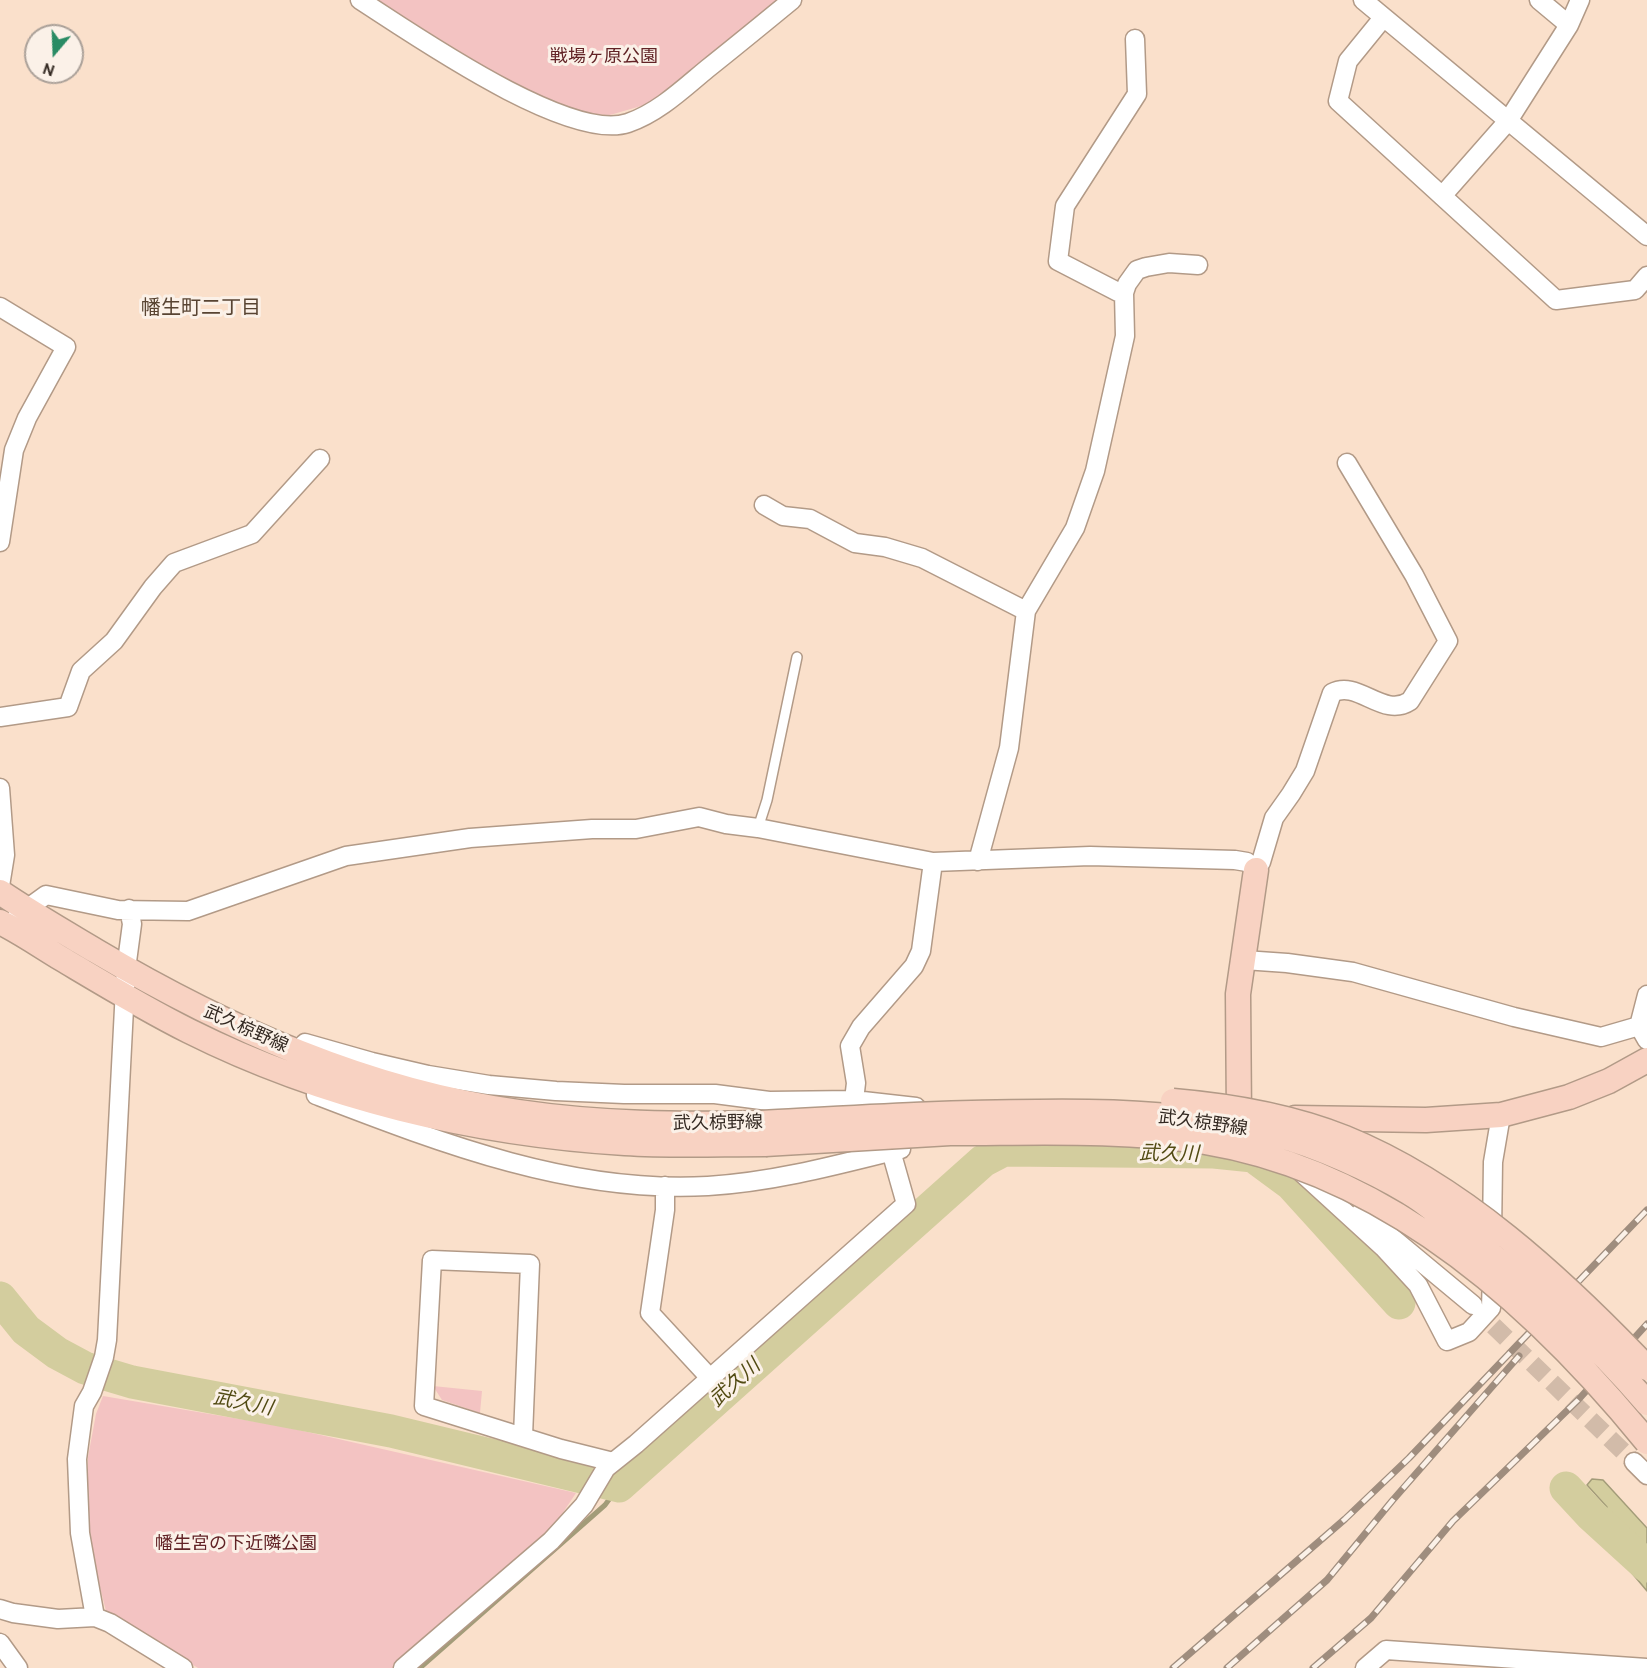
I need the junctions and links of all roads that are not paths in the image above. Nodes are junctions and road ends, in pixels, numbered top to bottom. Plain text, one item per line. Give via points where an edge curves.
1 (360, 0) edge
2 (792, 0) edge
3 (1363, 0) edge
4 (1539, 0) edge
5 (1580, 0) edge
6 (1383, 18) junction
7 (1569, 25) junction
8 (1135, 39) dead end
9 (1508, 121) junction
10 (1442, 196) junction
11 (1647, 236) edge
12 (1198, 265) dead end
13 (1647, 276) edge
14 (1124, 293) junction
15 (0, 307) edge
16 (320, 459) dead end
17 (1347, 463) dead end
18 (764, 505) dead end
19 (0, 542) edge
20 (1026, 611) junction
21 (797, 657) dead end
22 (0, 717) edge
23 (0, 788) edge
24 (758, 828) junction
25 (978, 861) junction
26 (933, 862) junction
27 (1256, 870) junction
28 (0, 886) edge
29 (0, 892) edge
30 (25, 909) junction
31 (129, 909) junction
32 (3, 924) edge
33 (1244, 960) junction
34 (126, 969) junction
35 (1647, 995) edge
36 (125, 996) junction
37 (1643, 1033) edge
38 (1647, 1060) edge
39 (854, 1100) junction
40 (1501, 1115) junction
41 (1074, 1117) junction
42 (1239, 1117) junction
43 (950, 1123) junction
44 (764, 1134) junction
45 (891, 1151) junction
46 (665, 1186) junction
47 (1473, 1305) tunnel mouth
48 (1647, 1368) edge
49 (710, 1378) junction
50 (1647, 1403) edge
51 (523, 1436) junction
52 (1647, 1442) edge
53 (610, 1465) junction
54 (0, 1609) edge
55 (95, 1617) junction
56 (0, 1643) edge
57 (1472, 1662) edge
58 (1594, 1667) edge
59 (18, 1668) edge
60 (183, 1668) edge
61 (403, 1668) edge
62 (1365, 1668) edge
63 (1647, 1668) edge

1 - 2 street via 523,98 577,121 614,125 628,123 667,101
3 - 6 street
4 - 7 street
5 - 7 street
6 - 9 street
6 - 10 street via 1348,61 1338,101
7 - 9 street
8 - 14 street via 1137,94 1065,206 1058,261
9 - 10 street
9 - 11 street
10 - 13 street via 1556,300 1635,290
12 - 14 street via 1169,263 1137,270
14 - 20 street via 1125,336 1095,471 1076,528
15 - 19 street via 66,346 14,450
16 - 22 street via 252,534 174,563 114,641 81,671 68,707
17 - 27 street via 1414,575 1448,641 1405,704 1382,704 1349,690 1332,693 1305,771 1274,818
18 - 20 street via 783,516 810,519 855,543 922,558
20 - 25 street via 1009,748
21 - 24 lane
23 - 28 street via 5,855
24 - 26 street
24 - 31 street via 699,818 636,829 428,843 346,856 188,911
25 - 26 street
25 - 27 street via 1090,856 1235,860 1247,862
26 - 39 street via 921,951 914,966 861,1027 850,1046 856,1083
27 - 33 main road
29 - 30 main road, 武久椋野線
30 - 31 street via 46,895
30 - 32 street
30 - 34 main road, 武久椋野線
31 - 34 street via 132,924
32 - 36 main road, 武久椋野線
33 - 37 street via 1353,972 1601,1037
33 - 42 main road via 1237,1013
34 - 36 street
34 - 39 street via 268,1031 429,1075 556,1091 715,1094 769,1101
34 - 44 main road, 武久椋野線 via 251,1034 412,1091 569,1119
35 - 37 street
36 - 44 main road, 武久椋野線 via 244,1056 408,1110 493,1128 637,1144
36 - 46 street via 162,1024 241,1065 408,1129 555,1173
36 - 55 street via 107,1340 84,1406 77,1459 80,1533
38 - 40 main road via 1579,1093
39 - 41 street via 1007,1116
39 - 45 street
40 - 42 main road via 1425,1120
40 - 42 street via 1493,1162 1491,1308 1469,1332 1448,1341 1418,1285 1383,1247
41 - 42 main road
41 - 45 street via 1009,1125
42 - 47 street via 1300,1160
43 - 44 main road, 武久椋野線, bridge
43 - 48 main road, bridge via 1059,1103 1171,1101 1244,1109 1345,1138 1450,1195 1532,1257 1580,1299
43 - 50 main road, 武久椋野線, bridge via 1122,1123 1211,1134 1276,1146 1344,1172 1459,1230 1511,1269 1565,1316
43 - 52 main road, bridge via 1165,1137 1245,1151 1350,1188 1424,1232 1501,1291 1576,1360
45 - 46 street via 749,1182
45 - 49 street via 906,1204
46 - 49 street via 650,1313
49 - 53 street
51 - 51 street via 530,1264 432,1260 424,1406
51 - 53 street
53 - 61 street via 584,1505 551,1541
54 - 55 street via 58,1619
55 - 60 street
56 - 59 street
57 - 58 street
57 - 62 street via 1386,1650
58 - 63 street

